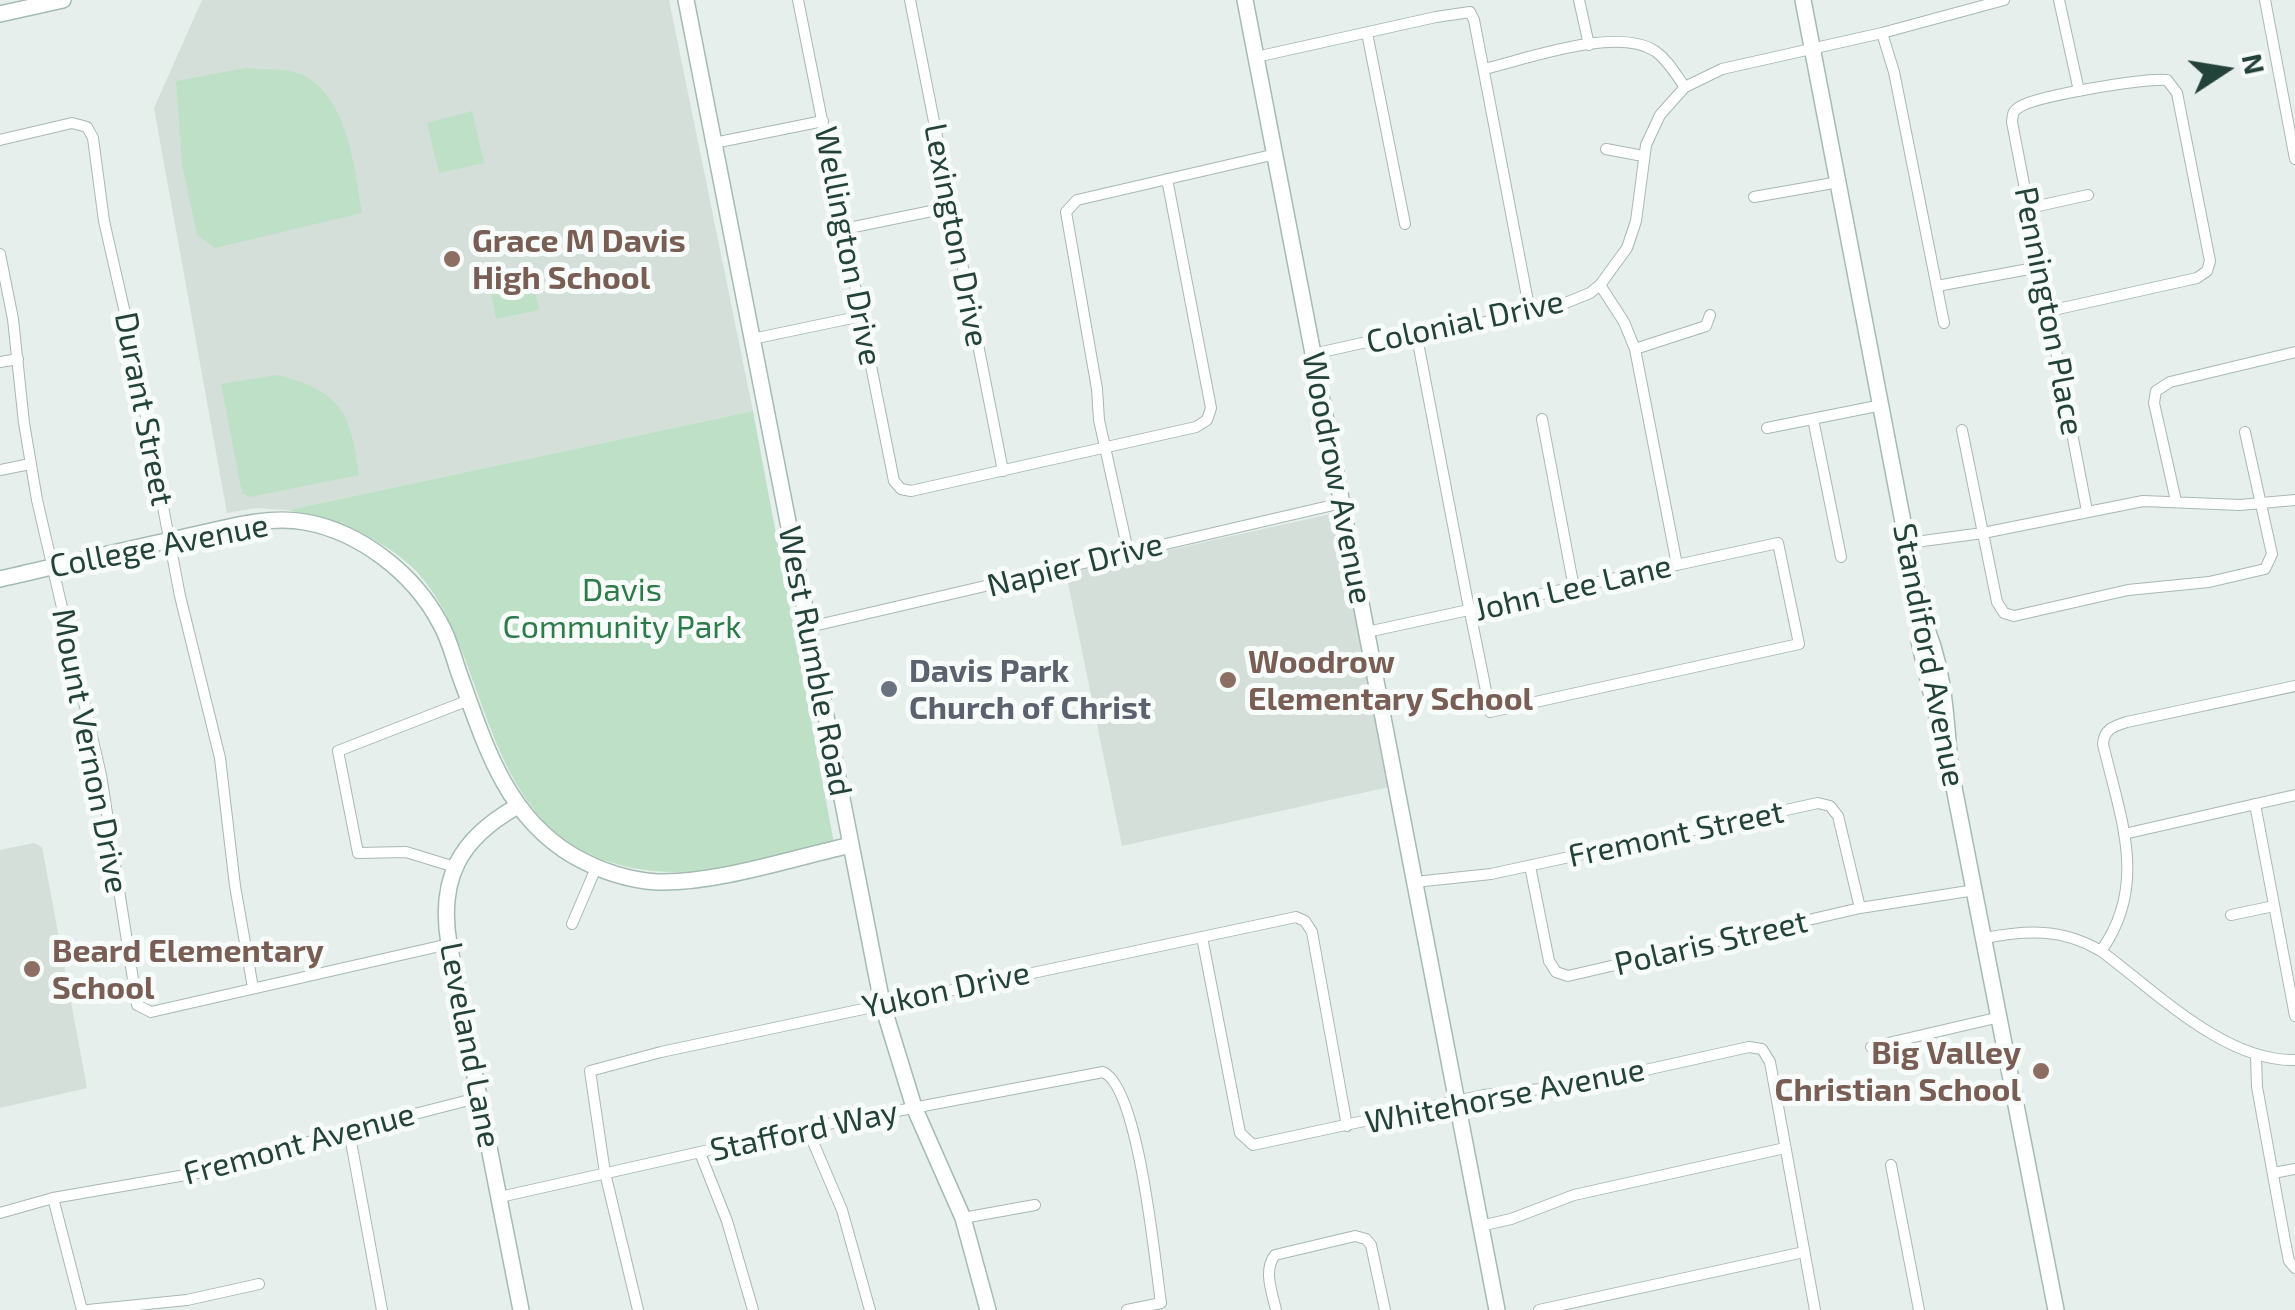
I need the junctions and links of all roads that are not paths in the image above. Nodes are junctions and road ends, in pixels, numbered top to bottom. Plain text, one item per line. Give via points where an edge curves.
1 (63, 0) edge
2 (686, 0) edge
3 (798, 0) edge
4 (910, 0) edge
5 (1245, 0) edge
6 (1579, 0) edge
7 (1803, 0) edge
8 (2004, 0) edge
9 (2059, 0) edge
10 (2265, 0) edge
11 (0, 14) edge
12 (1367, 32) junction
13 (1882, 34) junction
14 (1588, 45) junction
15 (1813, 49) junction
16 (1256, 58) junction
17 (1484, 69) junction
18 (1686, 87) junction
19 (2079, 92) junction
20 (823, 122) junction
21 (0, 140) edge
22 (2293, 141) edge
23 (714, 143) junction
24 (1606, 149) dead end
25 (1276, 154) junction
26 (1643, 156) junction
27 (2295, 159) edge
28 (1167, 179) junction
29 (1839, 182) junction
30 (2088, 195) dead end
31 (1754, 197) dead end
32 (951, 207) junction
33 (2029, 208) junction
34 (1405, 224) dead end
35 (844, 229) junction
36 (0, 254) edge
37 (2040, 266) junction
38 (1600, 286) junction
39 (1937, 286) junction
40 (2048, 311) junction
41 (1530, 312) junction
42 (1710, 315) dead end
43 (862, 316) junction
44 (1944, 324) dead end
45 (1416, 332) junction
46 (752, 339) junction
47 (1636, 349) junction
48 (2295, 352) edge
49 (1313, 354) junction
50 (18, 359) junction
51 (0, 362) edge
52 (1882, 405) junction
53 (1542, 419) dead end
54 (1813, 419) junction
55 (1766, 428) dead end
56 (1962, 430) dead end
57 (2244, 432) dead end
58 (1105, 448) junction
59 (30, 464) junction
60 (0, 470) edge
61 (1002, 471) junction
62 (2295, 500) edge
63 (2176, 501) junction
64 (1342, 503) junction
65 (2261, 504) junction
66 (2088, 510) junction
67 (1983, 533) junction
68 (170, 540) junction
69 (1908, 543) junction
70 (1128, 551) junction
71 (1840, 557) dead end
72 (1677, 565) junction
73 (54, 566) junction
74 (0, 579) edge
75 (1574, 588) junction
76 (1470, 612) junction
77 (808, 627) junction
78 (1367, 632) junction
79 (2295, 686) edge
80 (469, 700) junction
81 (2295, 795) edge
82 (2254, 804) junction
83 (516, 807) junction
84 (2124, 834) junction
85 (850, 845) junction
86 (1530, 866) junction
87 (454, 868) junction
88 (596, 868) junction
89 (1415, 882) junction
90 (1975, 890) junction
91 (2274, 906) junction
92 (1860, 908) junction
93 (2231, 915) dead end
94 (572, 924) dead end
95 (1202, 937) junction
96 (1985, 938) junction
97 (449, 944) junction
98 (2101, 951) junction
99 (253, 988) junction
100 (882, 1003) junction
101 (2295, 1016) edge
102 (2000, 1017) junction
103 (1871, 1047) dead end
104 (2256, 1056) junction
105 (2295, 1060) edge
106 (481, 1097) junction
107 (1458, 1102) junction
108 (914, 1107) junction
109 (1347, 1126) junction
110 (807, 1128) junction
111 (349, 1130) junction
112 (1784, 1148) junction
113 (700, 1153) junction
114 (1891, 1165) dead end
115 (2295, 1169) edge
116 (605, 1173) junction
117 (2273, 1173) junction
118 (500, 1197) junction
119 (53, 1198) junction
120 (1035, 1206) dead end
121 (0, 1212) edge
122 (963, 1218) junction
123 (1480, 1226) junction
124 (1804, 1252) junction
125 (2295, 1268) edge
126 (259, 1284) dead end
127 (1612, 1294) junction
128 (85, 1310) edge
129 (382, 1310) edge
130 (521, 1310) edge
131 (638, 1310) edge
132 (753, 1310) edge
133 (870, 1310) edge
134 (988, 1310) edge
135 (1127, 1310) edge
136 (1276, 1310) edge
137 (1385, 1310) edge
138 (1496, 1310) edge
139 (1539, 1310) edge
140 (1616, 1310) edge
141 (1815, 1310) edge
142 (1919, 1310) edge
143 (2056, 1310) edge

1 - 11 street
2 - 23 street, West Rumble Road
3 - 20 street, Wellington Drive
4 - 32 street, Lexington Drive
5 - 16 street, Woodrow Avenue
6 - 14 street
7 - 15 street, Standiford Avenue
8 - 13 street, Colonial Drive
9 - 19 street
10 - 22 street
12 - 16 street
12 - 17 street via 1470,12
12 - 34 street
13 - 15 street, Colonial Drive
13 - 39 street
14 - 17 street
14 - 18 street via 1626,41 1650,48
15 - 18 street, Colonial Drive via 1722,69
15 - 29 street, Standiford Avenue
16 - 25 street, Woodrow Avenue
17 - 41 street
18 - 26 street, Colonial Drive via 1660,115
19 - 33 street, Pennington Place via 2014,112
19 - 40 street via 2140,80 2171,83 2210,260 2197,278
20 - 23 street
20 - 35 street, Wellington Drive
21 - 68 street, Durant Street via 72,123 86,126 92,138
22 - 27 street
23 - 46 street, West Rumble Road
24 - 26 street
25 - 28 street
25 - 49 street, Woodrow Avenue
26 - 38 street, Colonial Drive via 1632,238
28 - 58 street via 1076,200 1065,218
28 - 58 street via 1211,408 1196,427
29 - 31 street
29 - 52 street, Standiford Avenue
30 - 33 street
32 - 35 street
32 - 61 street, Lexington Drive
33 - 37 street, Pennington Place
35 - 43 street, Wellington Drive
36 - 50 street, Mount Vernon Drive
37 - 39 street
37 - 40 street, Pennington Place
38 - 41 street, Colonial Drive
38 - 47 street
39 - 44 street
40 - 66 street, Pennington Place
41 - 45 street, Colonial Drive
42 - 47 street via 1706,326
43 - 46 street
43 - 61 street, Wellington Drive via 901,489
45 - 49 street, Colonial Drive
45 - 76 street
46 - 77 street, West Rumble Road
47 - 72 street
48 - 63 street via 2156,390
49 - 64 street, Woodrow Avenue
50 - 51 street
50 - 59 street, Mount Vernon Drive
52 - 54 street
52 - 69 street, Standiford Avenue
53 - 75 street
54 - 55 street
54 - 71 street
56 - 67 street
57 - 65 street
58 - 61 street
58 - 70 street
59 - 60 street
59 - 73 street, Mount Vernon Drive
62 - 65 street
63 - 65 street
63 - 66 street
64 - 70 street, Napier Drive
64 - 78 street, Woodrow Avenue
65 - 67 street via 2272,554 2259,571 2014,616 1997,602
66 - 67 street
67 - 69 street
68 - 73 street, College Avenue
68 - 80 street, College Avenue via 257,523 304,522 377,553 434,612
68 - 99 street, Durant Street via 220,758
69 - 90 street, Standiford Avenue via 1946,706 1950,767
70 - 77 street, Napier Drive
72 - 75 street, John Lee Lane
72 - 76 street, John Lee Lane via 1778,543 1799,644 1490,712
73 - 74 street, College Avenue
73 - 99 street, Mount Vernon Drive via 101,775 135,1002 151,1012
75 - 76 street, John Lee Lane
76 - 78 street, John Lee Lane
77 - 85 street, West Rumble Road
78 - 89 street, Woodrow Avenue
79 - 84 street via 2114,726 2103,744
80 - 83 street, College Avenue
80 - 87 street via 338,750 358,853 406,852
81 - 82 street
82 - 84 street
82 - 91 street
83 - 87 street, Leveland Lane via 477,834
83 - 88 street, College Avenue via 550,840
84 - 98 street via 2125,903
85 - 88 street, College Avenue via 682,881
85 - 100 street, West Rumble Road
86 - 89 street, Fremont Street
86 - 92 street, Fremont Street via 1825,803 1838,816
86 - 92 street, Polaris Street via 1549,961 1568,976
87 - 97 street, Leveland Lane via 446,897
88 - 94 street
89 - 107 street, Woodrow Avenue
90 - 92 street, Polaris Street
90 - 96 street, Standiford Avenue
91 - 93 street
91 - 101 street
95 - 100 street, Yukon Drive
95 - 109 street, Whitehorse Avenue via 1240,1132 1248,1143
95 - 109 street, Yukon Drive via 1291,917 1304,920 1312,932
96 - 98 street via 2052,932
96 - 102 street, Standiford Avenue
97 - 99 street
97 - 106 street, Leveland Lane
98 - 104 street via 2218,1039
100 - 108 street, West Rumble Road
100 - 116 street, Yukon Drive via 590,1071
102 - 103 street
102 - 143 street, Standiford Avenue
104 - 105 street
104 - 117 street
106 - 111 street, Fremont Avenue
106 - 118 street, Leveland Lane
107 - 109 street, Whitehorse Avenue
107 - 112 street, Whitehorse Avenue via 1578,1084 1749,1046 1770,1062
107 - 123 street, Woodrow Avenue
108 - 110 street, Stafford Way
108 - 122 street, West Rumble Road
108 - 135 street, Stafford Way via 1096,1072 1110,1075 1142,1170 1160,1303
110 - 113 street, Stafford Way
110 - 133 street via 842,1210
111 - 119 street, Fremont Avenue via 232,1167
111 - 129 street
112 - 123 street via 1574,1195
112 - 124 street
113 - 116 street, Stafford Way
113 - 132 street
114 - 142 street
115 - 117 street
116 - 118 street, Stafford Way
116 - 131 street
117 - 125 street
118 - 130 street, Leveland Lane
119 - 121 street, Fremont Avenue
119 - 128 street
120 - 122 street
122 - 134 street, West Rumble Road
123 - 138 street, Woodrow Avenue
124 - 127 street
124 - 141 street
126 - 128 street via 187,1300
127 - 139 street
127 - 140 street
136 - 137 street via 1268,1272 1275,1255 1355,1236 1371,1245

